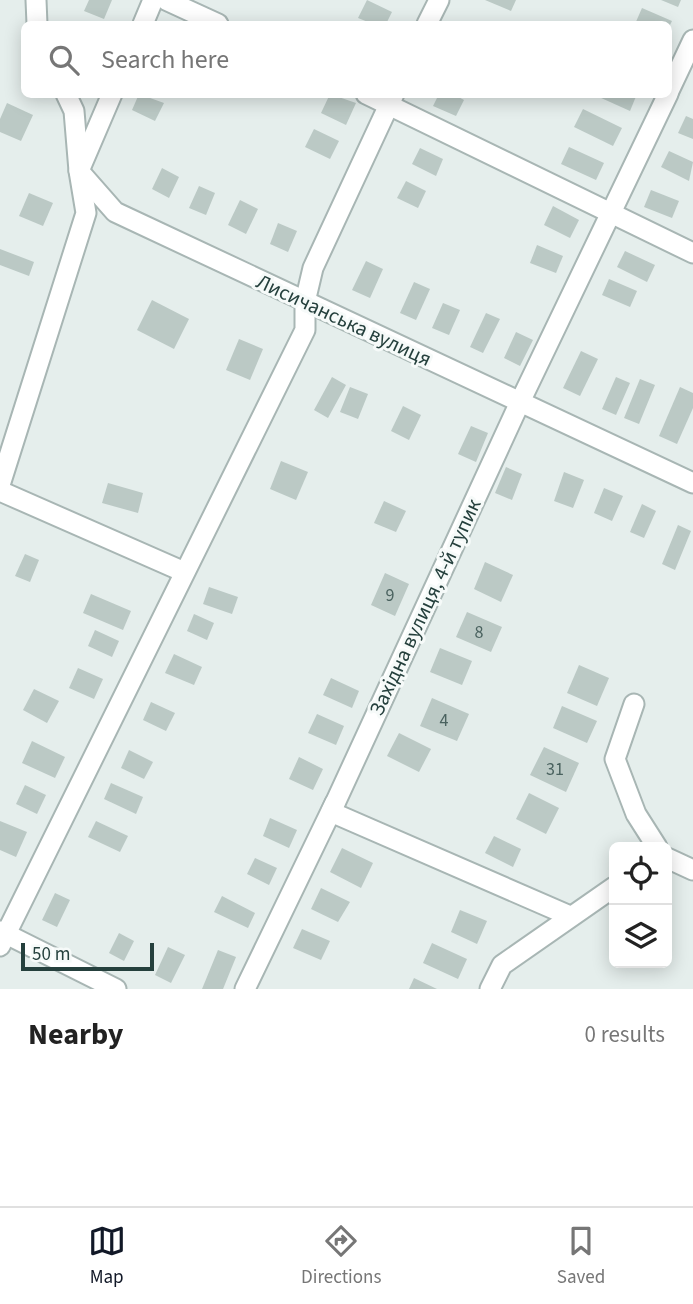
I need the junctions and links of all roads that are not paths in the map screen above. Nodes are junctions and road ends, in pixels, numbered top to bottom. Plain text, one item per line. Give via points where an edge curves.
1 (36, 0) edge
2 (153, 0) edge
3 (166, 0) edge
4 (439, 0) edge
5 (37, 21) edge
6 (144, 21) edge
7 (212, 21) edge
8 (428, 21) edge
9 (693, 40) edge
10 (672, 85) edge
11 (68, 98) edge
12 (110, 98) edge
13 (666, 98) edge
14 (391, 100) edge
15 (79, 172) junction
16 (613, 214) junction
17 (693, 253) edge
18 (305, 302) junction
19 (520, 402) junction
20 (693, 483) edge
21 (0, 485) edge
22 (0, 491) edge
23 (183, 571) junction
24 (634, 704) dead end
25 (333, 808) junction
26 (654, 842) edge
27 (672, 860) edge
28 (693, 870) edge
29 (609, 890) edge
30 (570, 916) junction
31 (2, 937) edge
32 (116, 989) edge
33 (245, 989) edge
34 (490, 989) edge

1 - 5 street
2 - 6 street
3 - 7 street
4 - 8 street
9 - 10 street, Західна вулиця, 4-й тупик
11 - 15 street via 74,111
12 - 15 street
13 - 16 street, Західна вулиця, 4-й тупик
14 - 16 street
14 - 18 street via 313,268
15 - 18 street, Лисичанська вулиця via 115,212
15 - 21 street via 86,213
16 - 17 street
16 - 19 street, Західна вулиця, 4-й тупик
18 - 19 street, Лисичанська вулиця
18 - 23 street via 304,330
19 - 20 street, Лисичанська вулиця
19 - 25 street, Західна вулиця, 4-й тупик
22 - 23 street
23 - 31 street
24 - 26 street via 615,759 636,814
25 - 30 street
25 - 33 street, Західна вулиця, 4-й тупик
27 - 28 street
29 - 30 street
30 - 34 street via 502,965
31 - 32 street

